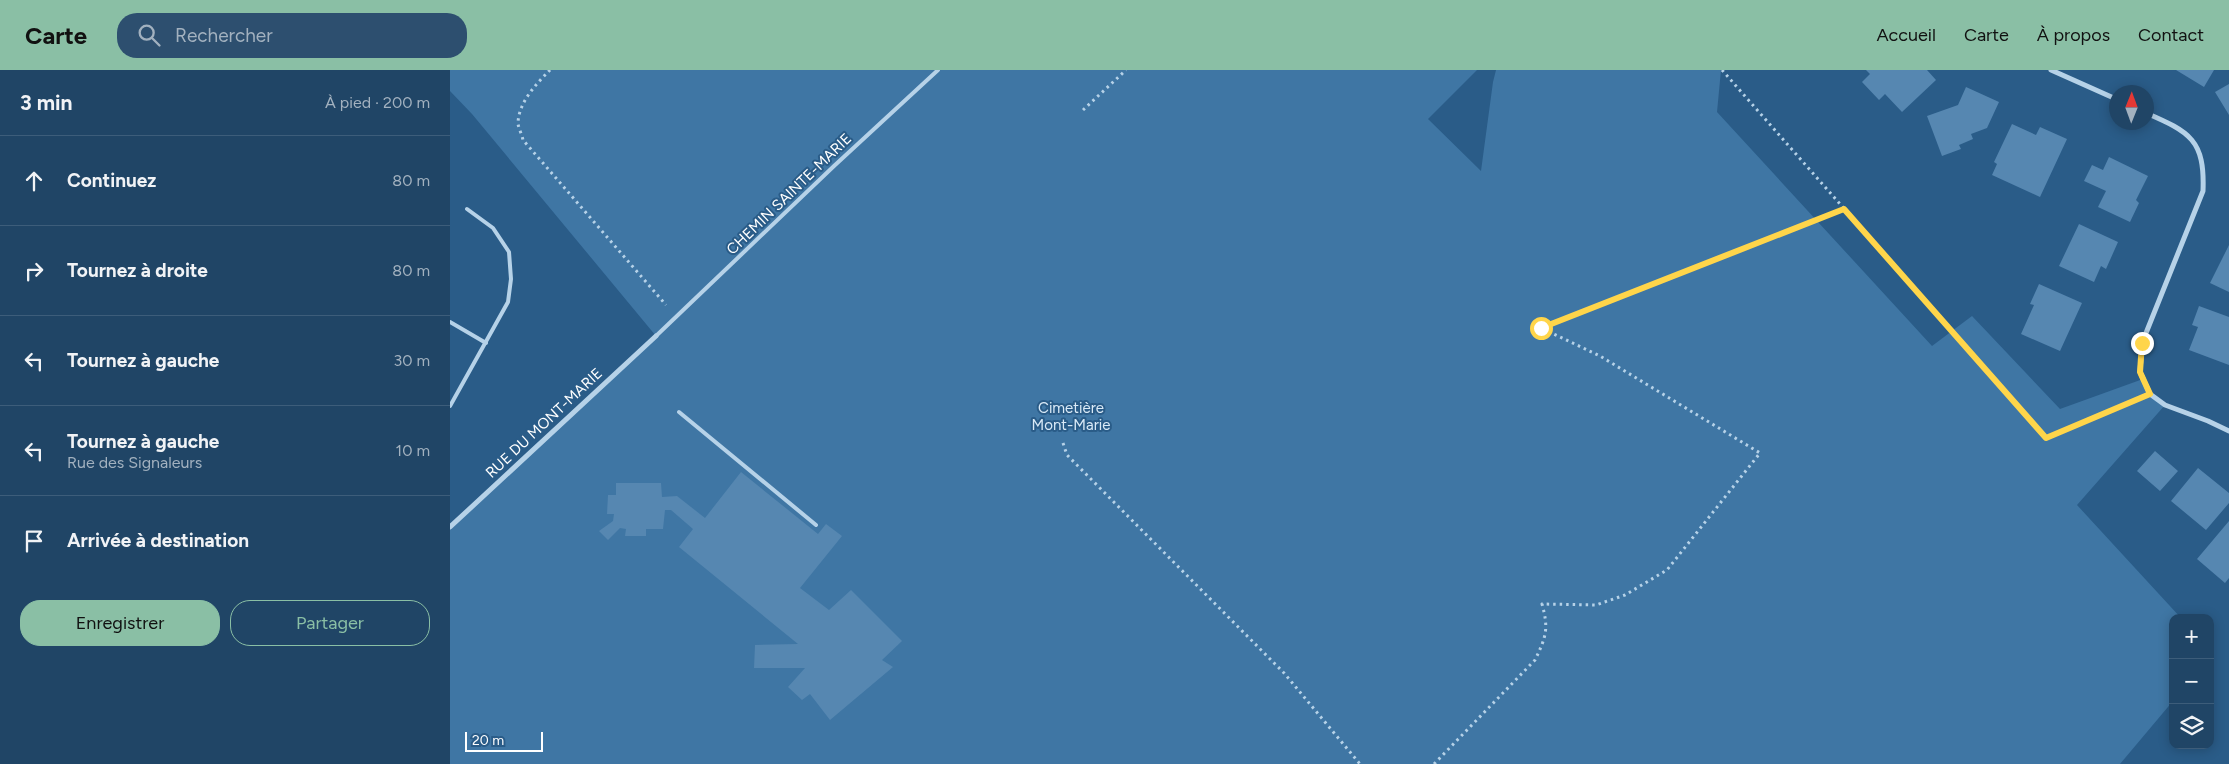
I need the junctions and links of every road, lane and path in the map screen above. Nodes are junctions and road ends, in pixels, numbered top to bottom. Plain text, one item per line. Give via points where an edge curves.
1 (550, 70) edge
2 (938, 70) edge
3 (1126, 70) edge
4 (1722, 70) edge
5 (2051, 70) edge
6 (2109, 96) edge
7 (1083, 110) dead end
8 (2154, 117) edge
9 (467, 209) dead end
10 (1844, 209) junction
11 (677, 317) junction
12 (450, 322) edge
13 (656, 336) joint
14 (486, 343) junction
15 (2150, 394) junction
16 (450, 406) edge
17 (679, 412) dead end
18 (2229, 431) edge
19 (1063, 443) dead end
20 (816, 525) dead end
21 (450, 527) edge
22 (1360, 764) edge
23 (1434, 764) edge

1 - 11 path via 525,101 518,124 523,140
2 - 11 lane, CHEMIN SAINTE-MARIE
3 - 7 path
4 - 10 path
5 - 6 street
8 - 15 street via 2182,129 2197,147 2204,167 2203,191 2142,343 2140,372
9 - 14 lane via 494,228 509,252 511,279 508,302
10 - 15 path via 2046,438
10 - 23 path via 1541,328 1600,356 1760,453 1668,570 1625,595 1596,605 1542,604 1547,624 1545,640 1535,660
11 - 13 lane, CHEMIN SAINTE-MARIE
12 - 14 lane
13 - 21 street, RUE DU MONT-MARIE
14 - 16 lane
15 - 18 street via 2165,405
17 - 20 lane
19 - 22 path via 1067,455 1284,673

